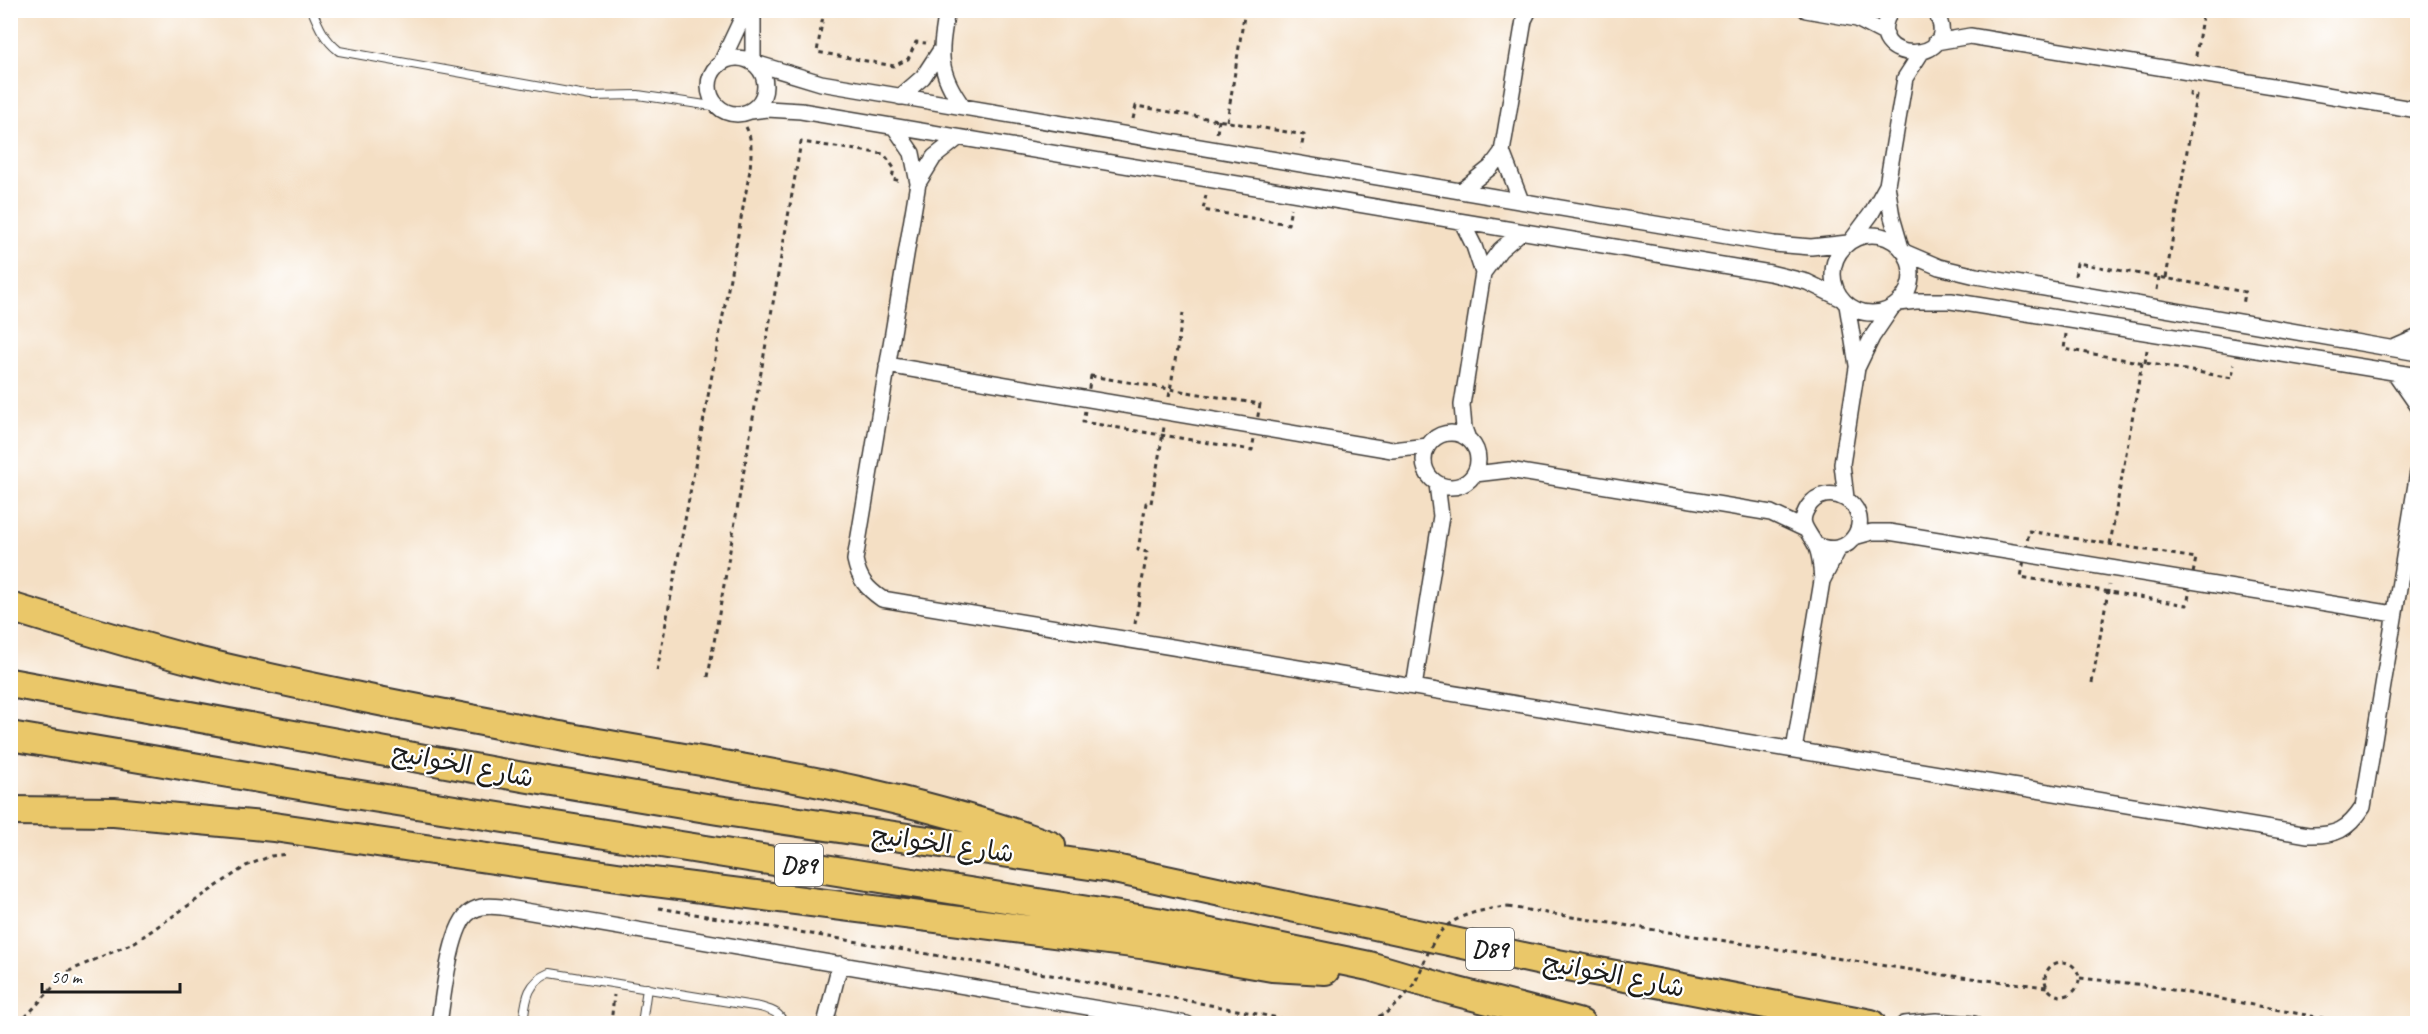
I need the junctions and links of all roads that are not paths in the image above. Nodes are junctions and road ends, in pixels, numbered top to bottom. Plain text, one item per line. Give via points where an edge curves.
1 (312, 10) edge
2 (746, 10) edge
3 (753, 10) edge
4 (947, 10) edge
5 (1806, 10) edge
6 (1891, 11) edge
7 (1526, 14) edge
8 (1936, 14) edge
9 (1857, 19) junction
10 (1886, 34) junction
11 (1970, 36) junction
12 (1936, 42) junction
13 (940, 48) junction
14 (1897, 49) junction
15 (1921, 53) junction
16 (721, 63) junction
17 (754, 63) junction
18 (1905, 78) junction
19 (900, 96) junction
20 (719, 107) junction
21 (963, 107) junction
22 (2418, 110) edge
23 (745, 112) junction
24 (895, 128) junction
25 (958, 138) junction
26 (1502, 152) junction
27 (918, 183) junction
28 (1887, 185) junction
29 (1461, 191) junction
30 (1521, 201) junction
31 (1462, 222) junction
32 (1521, 232) junction
33 (1849, 242) junction
34 (1903, 250) junction
35 (1483, 273) junction
36 (1844, 302) junction
37 (1895, 306) junction
38 (2418, 337) edge
39 (2392, 349) junction
40 (2418, 353) edge
41 (887, 365) junction
42 (1857, 368) junction
43 (2395, 373) junction
44 (2418, 376) edge
45 (1462, 405) junction
46 (2418, 406) edge
47 (1442, 435) junction
48 (1473, 445) junction
49 (1428, 446) junction
50 (1392, 450) junction
51 (1842, 464) junction
52 (1425, 467) junction
53 (1509, 470) junction
54 (2418, 472) edge
55 (1475, 474) junction
56 (1437, 484) junction
57 (1458, 487) junction
58 (1823, 495) junction
59 (1846, 498) junction
60 (1808, 507) junction
61 (1771, 513) junction
62 (1858, 514) junction
63 (1441, 516) junction
64 (1805, 529) junction
65 (1889, 532) junction
66 (1854, 537) junction
67 (1815, 544) junction
68 (1839, 548) junction
69 (1822, 580) junction
70 (12, 607) edge
71 (2394, 614) junction
72 (10, 683) edge
73 (1414, 687) junction
74 (10, 736) edge
75 (1794, 750) junction
76 (10, 811) edge
77 (1110, 868) junction
78 (840, 964) junction
79 (1369, 966) junction
80 (647, 988) junction
81 (439, 1023) edge
82 (523, 1023) edge
83 (642, 1023) edge
84 (783, 1023) edge
85 (825, 1023) edge
86 (1187, 1023) edge
87 (1581, 1023) edge
88 (1871, 1023) edge
89 (1904, 1023) edge
90 (1974, 1023) edge

1 - 20 lane via 320,31 339,51 591,96 638,95
2 - 16 street
3 - 17 street
4 - 13 street
5 - 9 street
6 - 9 street
6 - 10 street
7 - 26 street
8 - 11 street
8 - 12 street via 1940,30
9 - 10 street
10 - 14 street
11 - 12 street
11 - 22 street
12 - 15 street
13 - 19 street via 923,76
13 - 21 street via 947,81
14 - 15 street via 1908,54
14 - 18 street
15 - 18 street
16 - 17 street via 737,57
16 - 20 street via 710,80 710,90
17 - 19 street via 821,83
17 - 23 street via 762,72 765,94 759,104
18 - 28 street
19 - 21 street
20 - 23 street via 729,112
21 - 29 street
23 - 24 street via 801,111
24 - 25 street
24 - 27 street via 912,153
25 - 27 street via 934,157
25 - 31 street
26 - 29 street via 1491,167
26 - 30 street
27 - 41 street
28 - 33 street
28 - 34 street
29 - 30 street
30 - 33 street via 1793,247
31 - 32 street
31 - 35 street
32 - 35 street via 1500,250
32 - 36 street via 1789,277 1825,290
33 - 34 street via 1877,236
33 - 36 street via 1838,255 1833,270 1834,285
34 - 37 street via 1911,279
34 - 39 street via 1958,272
35 - 45 street
36 - 37 street via 1873,314
36 - 42 street
37 - 42 street via 1872,337
37 - 43 street via 1924,300 1951,301
38 - 39 street
39 - 40 street
41 - 50 street
41 - 73 street via 855,560 868,590 882,599
42 - 51 street
43 - 44 street
43 - 46 street
45 - 47 street
45 - 48 street via 1464,428
47 - 48 street via 1456,434
47 - 49 street
48 - 53 street
48 - 55 street via 1479,459
49 - 50 street
49 - 52 street
50 - 52 street
51 - 58 street
51 - 59 street
52 - 56 street
53 - 55 street
53 - 61 street
54 - 71 street
55 - 57 street
56 - 57 street
56 - 63 street
57 - 63 street
58 - 59 street
58 - 60 street
59 - 62 street
60 - 61 street
60 - 64 street
61 - 64 street
62 - 65 street
62 - 66 street via 1859,526
63 - 73 street
64 - 67 street
65 - 66 street
65 - 71 street
66 - 68 street
67 - 68 street
67 - 69 street
68 - 69 street
69 - 75 street
70 - 77 highway via 196,660 300,684 848,787 981,823
71 - 75 street via 2363,807 2354,821 2325,836
72 - 77 highway, شارع الخوانيج / D89 via 718,810
73 - 75 street
74 - 79 highway, شارع الخوانيج / D89 via 1156,922
76 - 79 highway via 114,812 274,826 638,880 1148,945 1272,967 1342,970
77 - 88 highway, شارع الخوانيج / D89 via 1542,961
78 - 81 street via 485,906 470,912 458,925
78 - 85 street
78 - 86 street
79 - 87 highway, شارع الخوانيج / D89 via 1454,992
80 - 82 lane via 550,973 527,992
80 - 83 lane
80 - 84 lane via 769,1010
89 - 90 street

